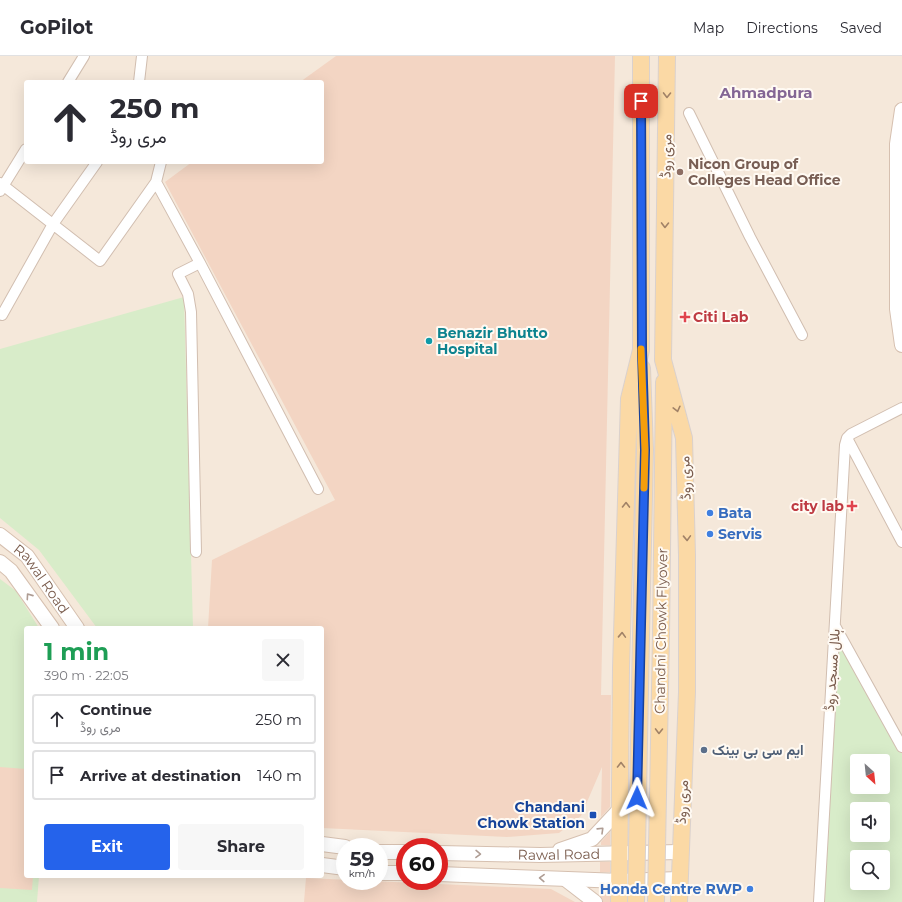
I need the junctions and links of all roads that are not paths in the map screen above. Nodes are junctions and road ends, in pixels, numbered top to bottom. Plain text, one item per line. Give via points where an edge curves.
1 (84, 56) edge
2 (142, 56) edge
3 (641, 56) edge
4 (667, 56) edge
5 (70, 80) edge
6 (140, 80) edge
7 (689, 113) dead end
8 (901, 118) edge
9 (24, 152) edge
10 (97, 164) edge
11 (160, 164) edge
12 (156, 182) junction
13 (1, 187) edge
14 (53, 224) junction
15 (200, 263) junction
16 (900, 309) edge
17 (0, 314) edge
18 (802, 335) dead end
19 (902, 345) edge
20 (642, 350) junction
21 (663, 360) junction
22 (902, 408) edge
23 (847, 438) junction
24 (318, 489) dead end
25 (0, 535) edge
26 (902, 542) edge
27 (196, 552) dead end
28 (0, 562) edge
29 (51, 626) edge
30 (76, 626) edge
31 (835, 626) junction
32 (902, 747) edge
33 (621, 808) junction
34 (324, 844) edge
35 (336, 846) edge
36 (621, 852) junction
37 (679, 852) junction
38 (448, 853) edge
39 (540, 855) junction
40 (324, 865) edge
41 (336, 867) edge
42 (448, 874) edge
43 (565, 879) junction
44 (679, 879) junction
45 (620, 881) junction
46 (595, 902) edge
47 (619, 902) edge
48 (636, 902) edge
49 (656, 902) edge
50 (678, 902) edge
51 (819, 902) edge

1 - 5 street
2 - 6 street
3 - 20 main road, مری روڈ
4 -> 21 main road, مری روڈ
7 - 18 street
8 - 16 main road via 897,144
9 - 13 street
10 - 14 street
11 - 12 street
12 - 14 street via 100,261
12 - 15 street
13 - 14 street
14 - 17 street via 2,315
15 - 24 street
15 - 27 street via 178,274 188,294 191,312
16 - 19 main road
33 -> 20 main road, مری روڈ via 621,668 629,399
20 - 48 main road, Chandni Chowk Flyover, bridge via 645,450
21 -> 37 main road, مری روڈ via 684,438 687,692
21 -> 49 main road, Chandni Chowk Flyover, bridge via 664,448
22 - 23 street
23 - 26 street
23 - 31 street, ہلال مسجد روڈ via 844,453
25 - 30 main road, Rawal Road via 27,556
29 -> 28 main road, Rawal Road via 12,571
31 - 32 street
31 - 51 street, ہلال مسجد روڈ
33 - 36 main road, مری روڈ
39 -> 33 main road via 592,839
34 - 35 main road
36 - 37 main road, Rawal Road
36 - 39 main road, Rawal Road
36 - 45 main road, مری روڈ
37 - 44 main road, مری روڈ
38 -> 39 main road, Rawal Road
40 - 41 main road
43 -> 42 main road, Rawal Road
43 - 45 main road, Rawal Road
43 - 46 main road
44 - 45 main road, Rawal Road
44 - 50 main road, مری روڈ
45 - 47 main road, مری روڈ

